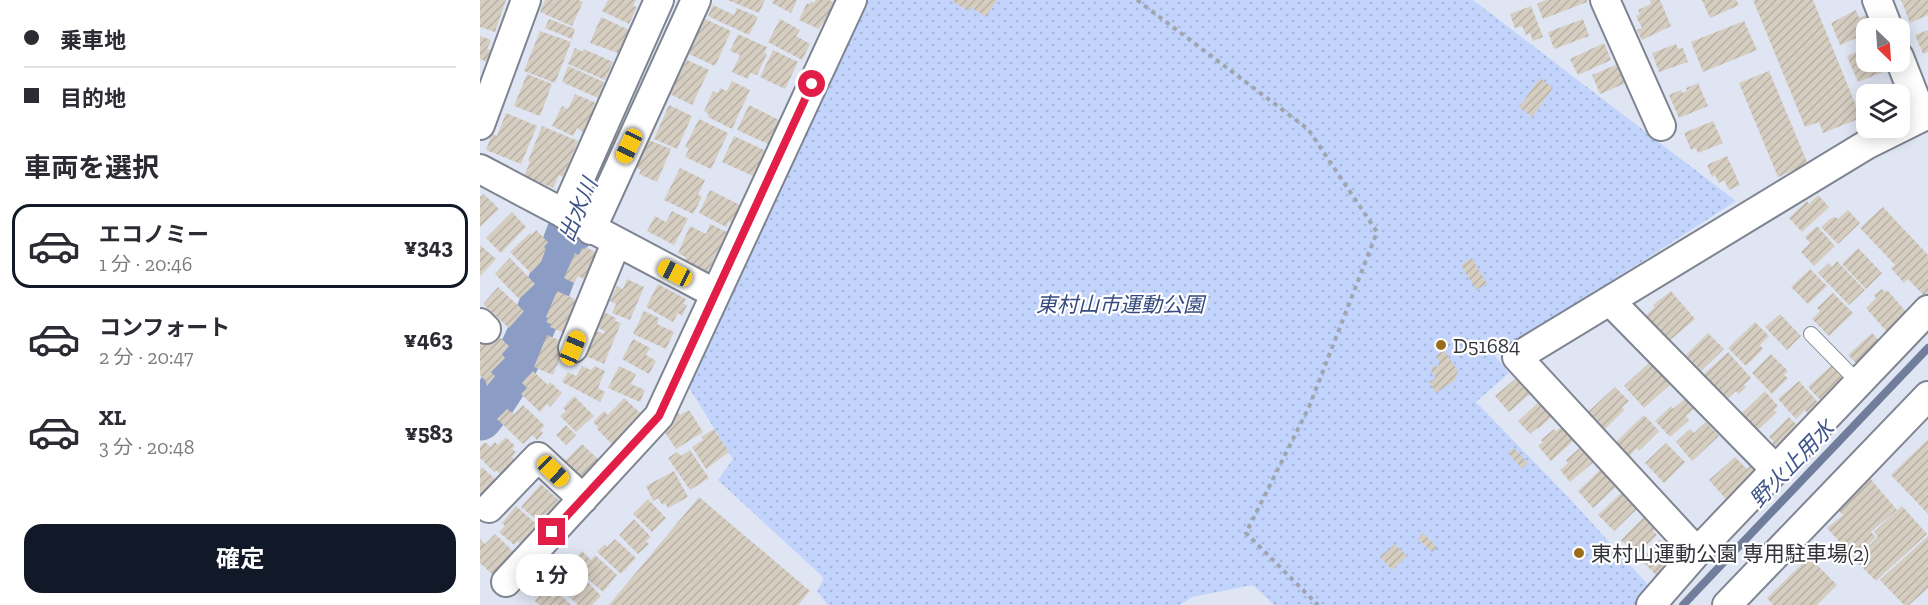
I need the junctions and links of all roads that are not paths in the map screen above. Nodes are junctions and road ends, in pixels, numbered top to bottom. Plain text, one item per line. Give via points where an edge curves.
1 (526, 0) edge
2 (659, 0) edge
3 (696, 0) edge
4 (852, 0) edge
5 (1605, 0) edge
6 (1877, 0) edge
7 (1884, 18) edge
8 (1906, 72) edge
9 (1925, 115) edge
10 (480, 126) edge
11 (1660, 126) dead end
12 (480, 169) edge
13 (564, 214) junction
14 (591, 230) junction
15 (616, 243) junction
16 (714, 293) junction
17 (1610, 301) junction
18 (1928, 310) edge
19 (1811, 334) dead end
20 (573, 348) dead end
21 (1859, 382) junction
22 (1928, 396) edge
23 (1776, 470) junction
24 (583, 499) junction
25 (489, 508) dead end
26 (1697, 552) junction
27 (506, 582) dead end
28 (1650, 605) edge
29 (1727, 605) edge

1 - 10 street
2 - 13 street
3 - 14 street
4 - 16 street
5 - 11 street
6 - 7 street
8 - 9 street
9 - 17 street via 1866,145
12 - 13 street
13 - 14 street
14 - 15 street
15 - 16 street
15 - 20 street
16 - 24 street via 659,416
17 - 23 street
17 - 26 street via 1517,357
18 - 21 street
19 - 21 lane
21 - 23 street
22 - 29 street
23 - 26 street
24 - 25 street via 538,457
24 - 27 street
26 - 28 street

